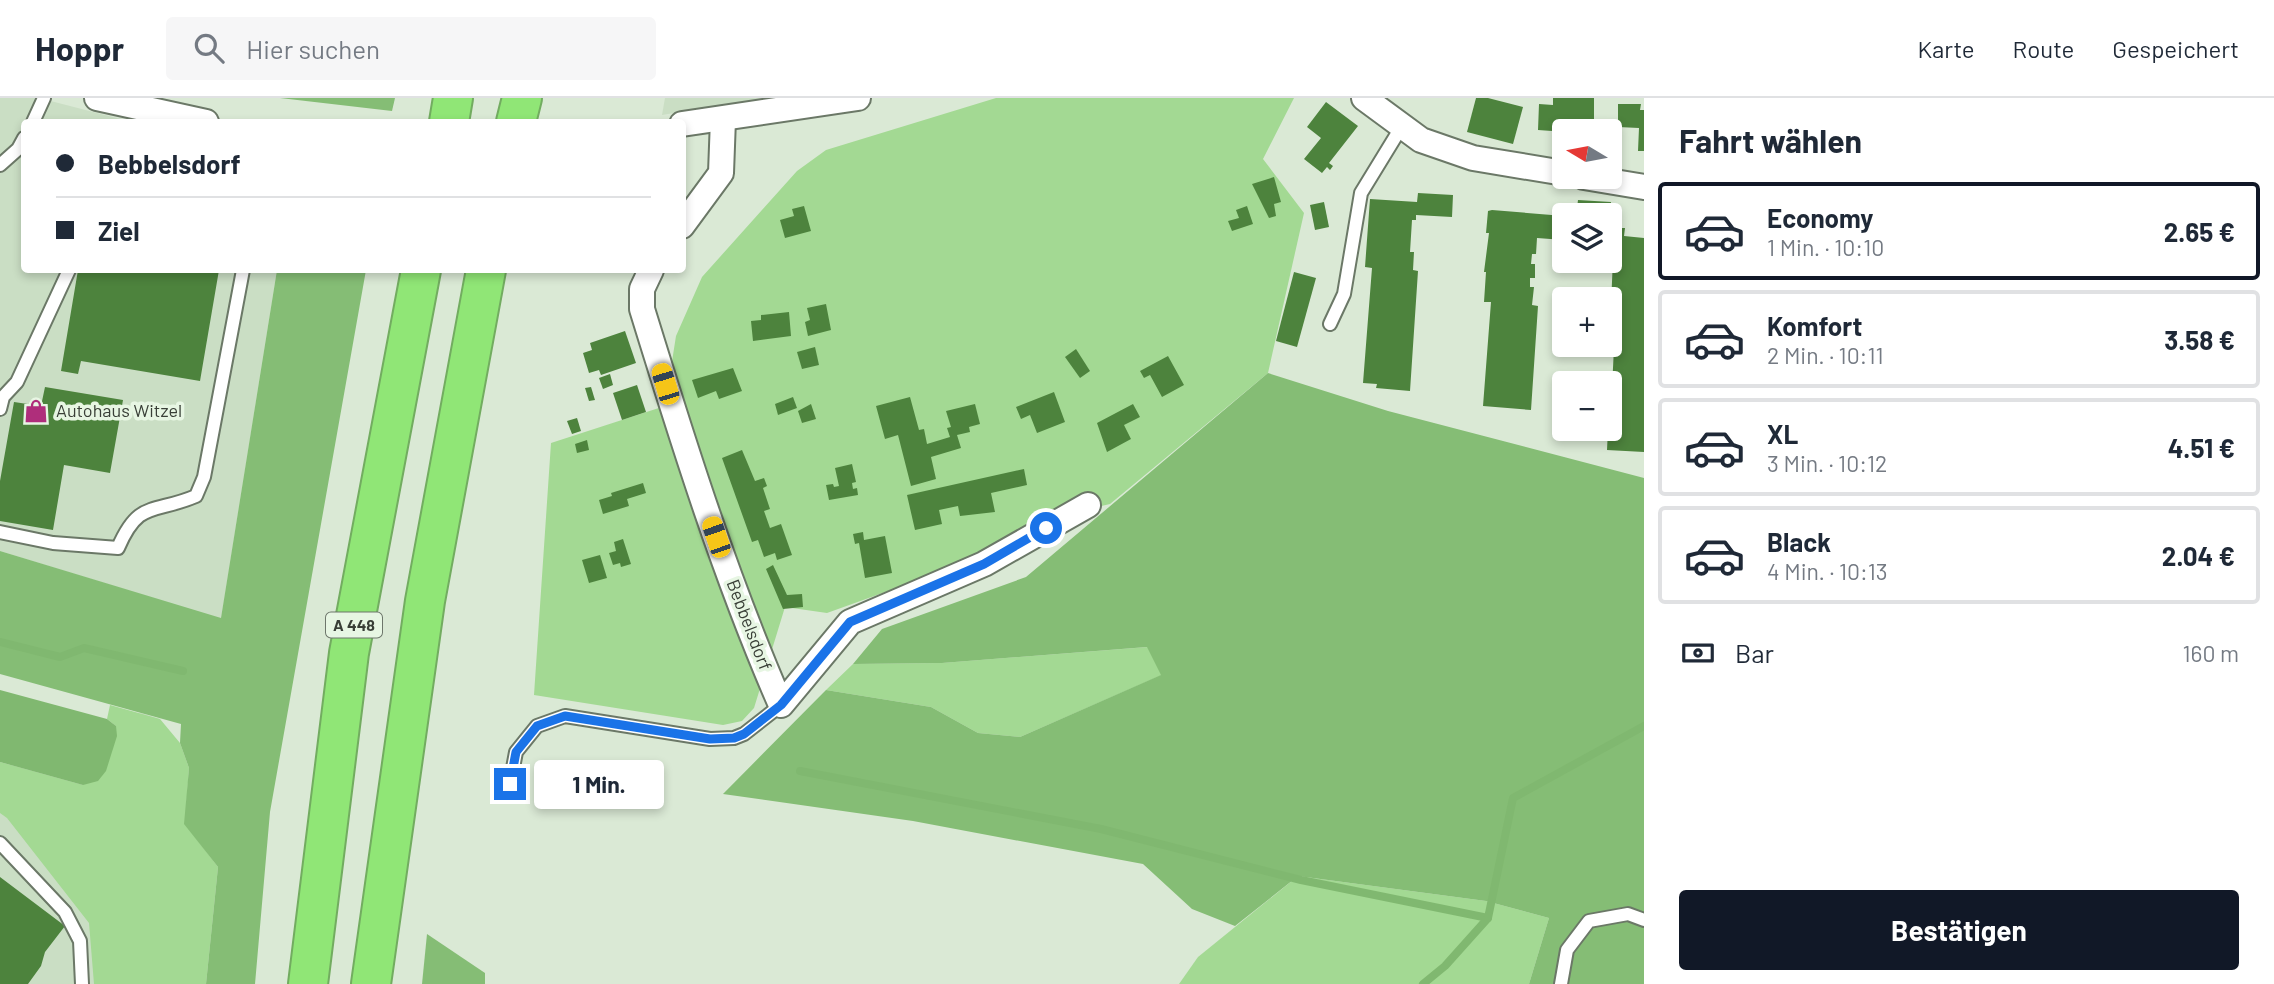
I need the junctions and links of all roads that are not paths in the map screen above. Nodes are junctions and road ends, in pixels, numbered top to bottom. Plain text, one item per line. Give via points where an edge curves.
1 (44, 98) edge
2 (97, 98) edge
3 (453, 98) edge
4 (522, 98) edge
5 (858, 98) edge
6 (1364, 98) edge
7 (147, 117) edge
8 (34, 119) edge
9 (171, 119) edge
10 (450, 119) edge
11 (517, 119) edge
12 (723, 119) junction
13 (686, 124) edge
14 (1402, 126) junction
15 (21, 144) edge
16 (0, 165) edge
17 (1552, 171) edge
18 (1622, 183) edge
19 (1644, 187) edge
20 (686, 221) edge
21 (68, 273) edge
22 (242, 273) edge
23 (420, 273) edge
24 (485, 273) edge
25 (650, 273) edge
26 (1330, 324) dead end
27 (0, 409) edge
28 (1088, 505) dead end
29 (0, 532) edge
30 (781, 705) junction
31 (510, 784) dead end
32 (0, 843) edge
33 (1644, 919) edge
34 (82, 984) edge
35 (308, 984) edge
36 (371, 984) edge
37 (1561, 984) edge

1 - 8 lane
2 - 7 street
3 - 10 highway
4 - 11 highway
5 - 12 street
6 - 14 street
7 - 9 street
12 - 13 street
12 - 20 street via 721,173
14 - 17 street via 1421,140 1473,158
14 - 26 lane via 1360,193 1345,294
15 - 16 lane
18 - 19 street
21 - 27 lane via 17,383 2,397
22 - 29 lane via 204,477 196,496 145,510 126,528 118,548
23 - 35 highway, A 448 via 349,653
24 - 36 highway via 425,601
25 - 30 street, Bebbelsdorf via 642,289 642,309 747,626
28 - 30 street via 984,564 850,622
30 - 31 lane via 734,738 710,739 565,716 537,726 516,752
32 - 34 lane via 65,912 80,941
33 - 37 lane via 1628,914 1589,921 1567,950

